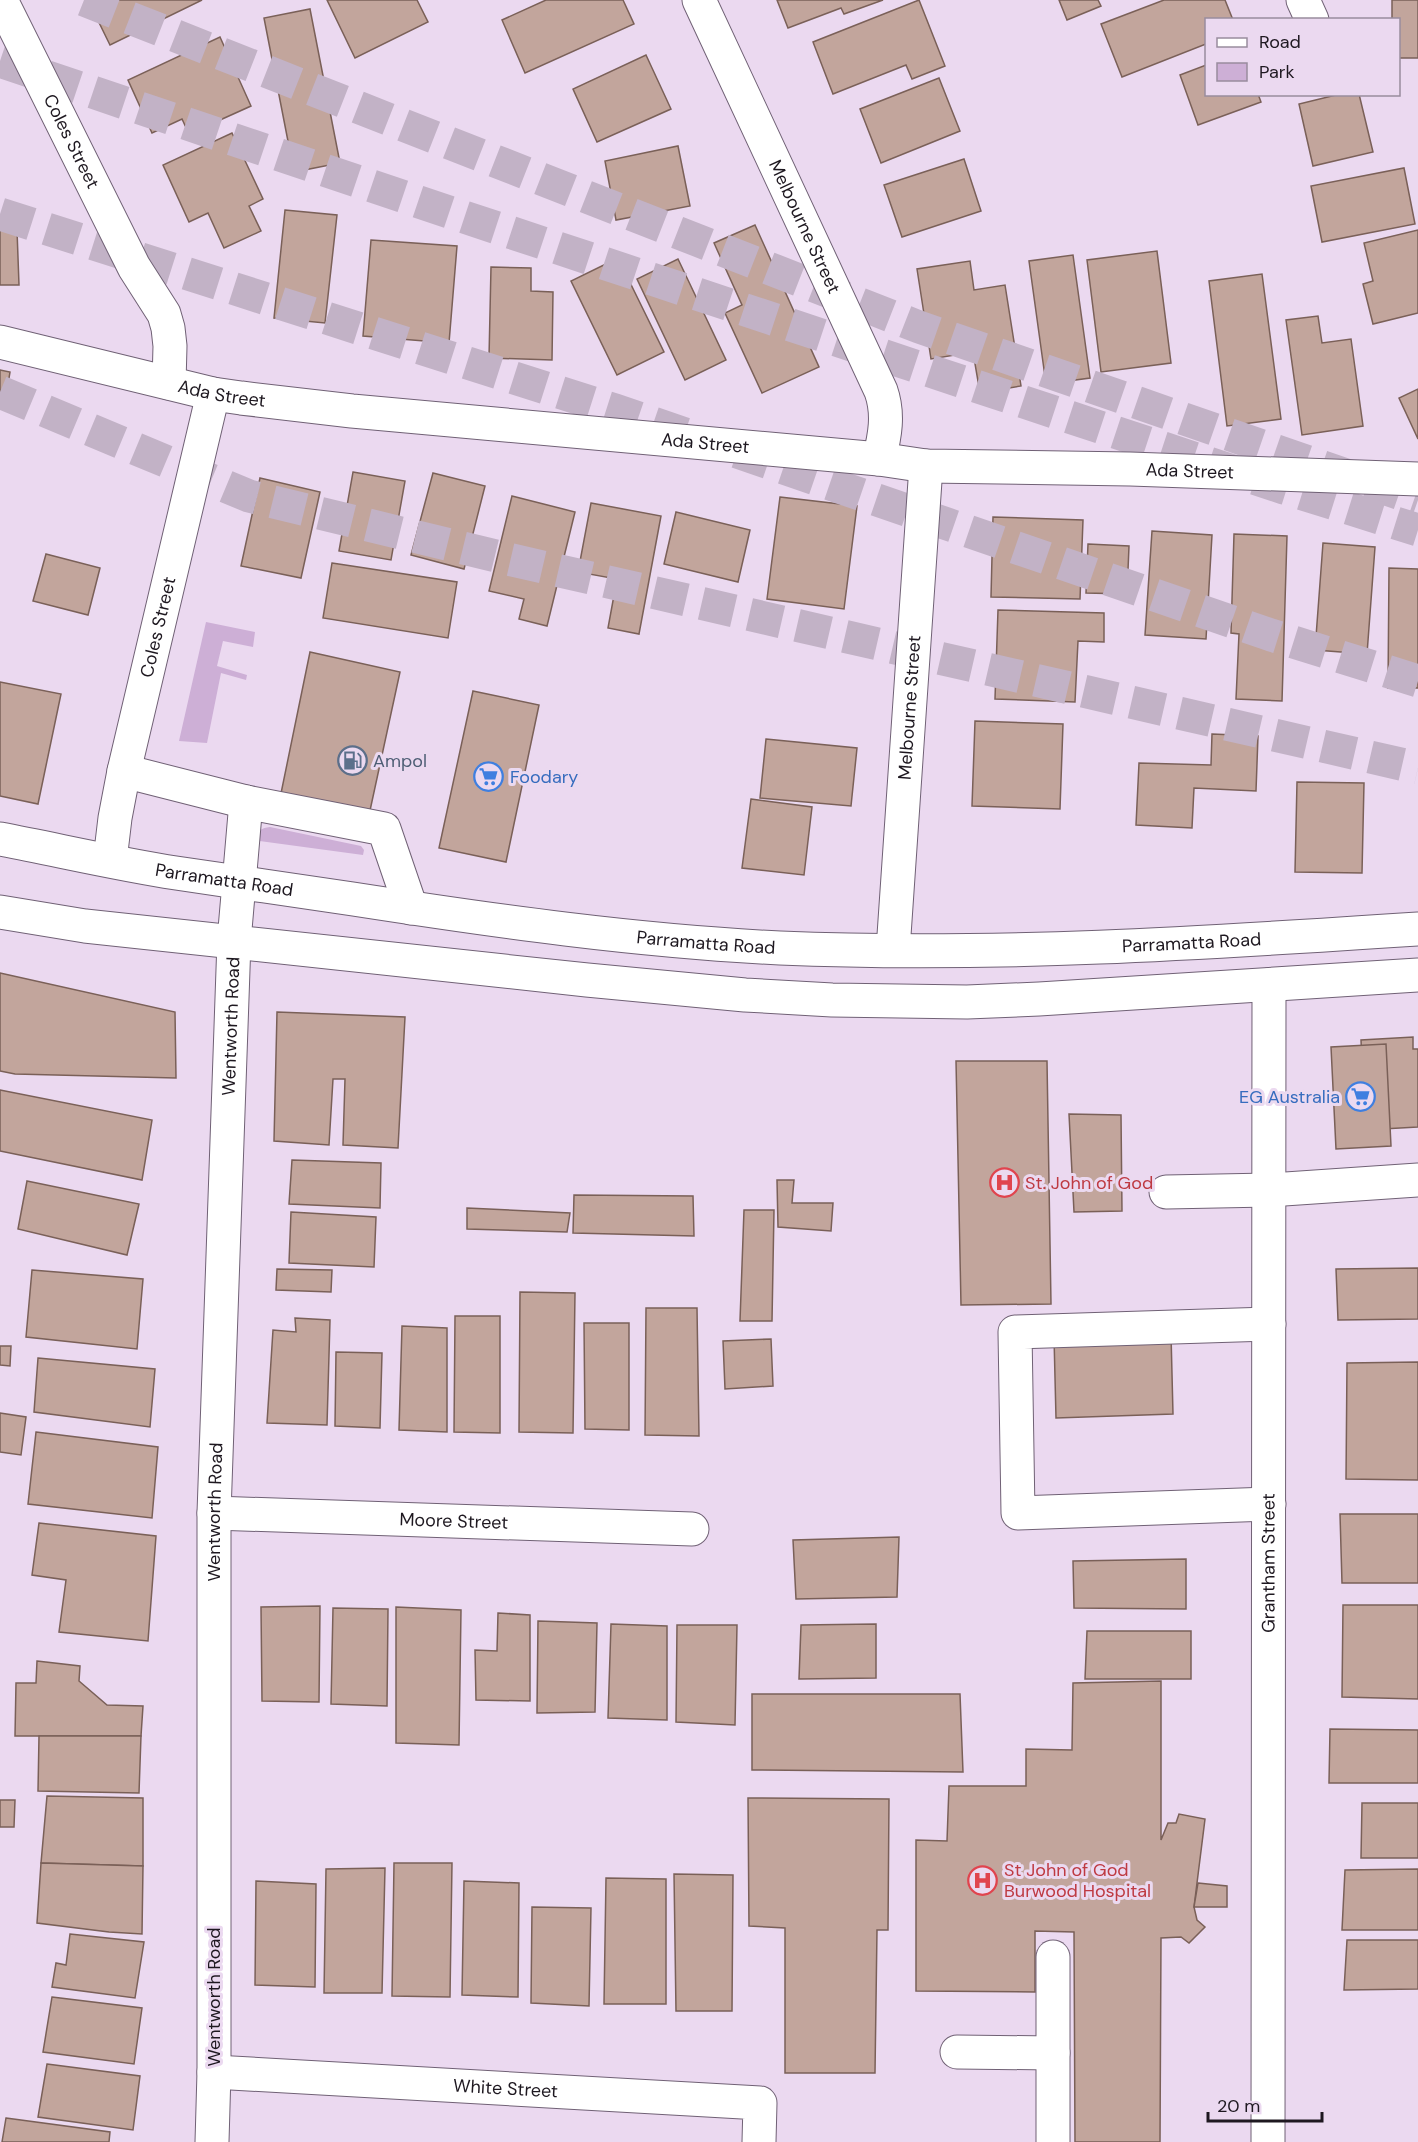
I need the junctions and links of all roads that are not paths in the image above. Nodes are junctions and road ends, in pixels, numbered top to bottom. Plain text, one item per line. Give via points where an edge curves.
1 (1, 0) edge
2 (699, 0) edge
3 (1303, 0) edge
4 (1311, 18) edge
5 (0, 342) edge
6 (169, 383) junction
7 (213, 394) junction
8 (879, 459) junction
9 (926, 466) junction
10 (1418, 479) edge
11 (124, 771) junction
12 (246, 802) junction
13 (0, 839) edge
14 (110, 860) junction
15 (240, 881) junction
16 (411, 908) junction
17 (0, 912) edge
18 (1418, 929) edge
19 (234, 941) junction
20 (892, 950) junction
21 (1417, 978) edge
22 (1269, 985) junction
23 (1418, 1180) edge
24 (1269, 1190) junction
25 (1166, 1192) dead end
26 (1269, 1324) junction
27 (1269, 1504) junction
28 (214, 1513) junction
29 (692, 1529) dead end
30 (1053, 1957) dead end
31 (957, 2052) dead end
32 (1053, 2053) junction
33 (214, 2072) junction
34 (212, 2142) edge
35 (759, 2142) edge
36 (1053, 2142) edge
37 (1268, 2142) edge

1 - 6 main road, Coles Street via 134,267 164,314 170,346
2 - 8 main road, Melbourne Street via 881,391 886,416
3 - 4 main road
5 - 6 main road, Ada Street
6 - 7 main road, Ada Street
7 - 8 main road, Ada Street via 352,411
7 - 11 main road, Coles Street
8 - 9 main road, Ada Street
9 - 10 main road, Ada Street
9 - 20 main road, Melbourne Street
11 - 12 main road
11 - 14 main road, Coles Street
12 - 15 main road, Wentworth Road
12 - 16 main road via 384,829
13 - 14 main road, Parramatta Road
14 - 15 main road, Parramatta Road
15 - 16 main road, Parramatta Road
15 - 19 main road, Wentworth Road
16 - 20 main road, Parramatta Road via 665,940
17 - 19 main road via 85,926
18 - 20 main road, Parramatta Road via 1148,946
19 - 22 main road via 587,980 832,1000 967,1002
19 - 28 main road, Wentworth Road
21 - 22 main road
22 - 24 main road, Grantham Street
23 - 24 main road
24 - 25 main road
24 - 26 main road, Grantham Street
26 - 27 main road, Grantham Street
26 - 27 main road via 1015,1332 1018,1513
27 - 37 main road, Grantham Street
28 - 29 main road, Moore Street
28 - 33 main road, Wentworth Road
30 - 32 main road
31 - 32 main road
32 - 36 main road
33 - 34 main road, Wentworth Road
33 - 35 main road, White Street via 760,2103

